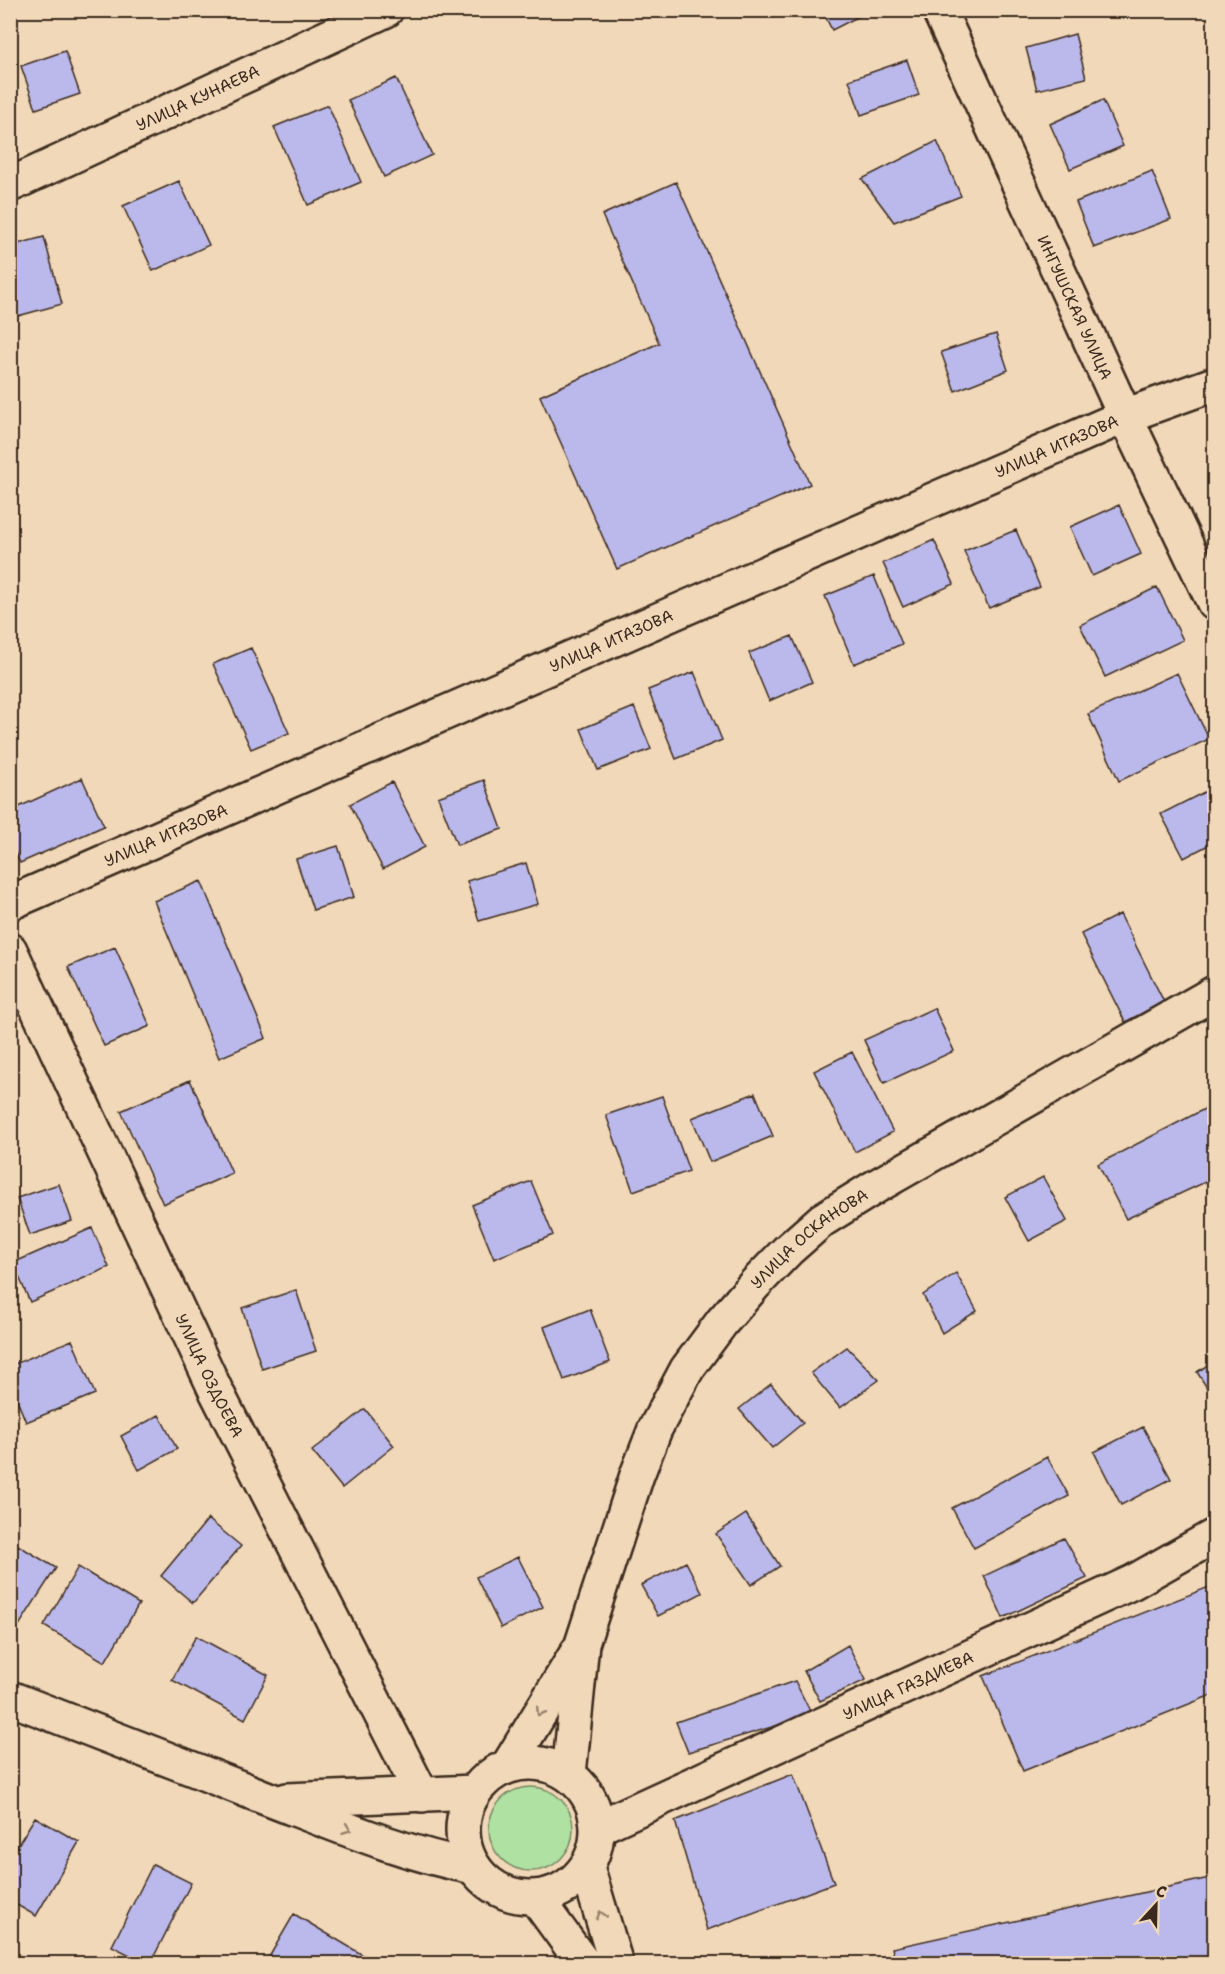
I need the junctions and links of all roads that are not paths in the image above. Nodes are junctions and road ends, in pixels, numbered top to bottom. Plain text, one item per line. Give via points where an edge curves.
1 (386, 10) edge
2 (939, 10) edge
3 (10, 185) edge
4 (1215, 384) edge
5 (1125, 416) junction
6 (1215, 603) edge
7 (10, 903) edge
8 (10, 950) edge
9 (1215, 993) edge
10 (1215, 1536) edge
11 (582, 1644) junction
12 (10, 1698) edge
13 (508, 1766) junction
14 (569, 1774) junction
15 (474, 1792) junction
16 (422, 1795) junction
17 (273, 1800) junction
18 (599, 1827) junction
19 (474, 1867) junction
20 (587, 1867) junction
21 (534, 1897) junction
22 (584, 1964) edge
23 (616, 1964) edge

1 - 3 street, УЛИЦА КУНАЕВА
2 - 5 street, ИНГУШСКАЯ УЛИЦА
4 - 5 street, УЛИЦА ИТАЗОВА
5 - 6 street, ИНГУШСКАЯ УЛИЦА
5 - 7 street, УЛИЦА ИТАЗОВА
8 - 16 street, УЛИЦА ОЗДОЕВА via 216,1391
9 - 11 street, УЛИЦА ОСКАНОВА via 874,1186 822,1220 788,1250 722,1323 687,1369 660,1419 637,1475
10 - 18 street, УЛИЦА ГАЗДИЕВА via 1133,1582
11 -> 13 street, УЛИЦА ОСКАНОВА
11 - 14 street, УЛИЦА ОСКАНОВА
12 - 17 street
13 - 14 street via 529,1762 550,1765
13 - 15 street
14 - 18 street via 594,1807
15 - 16 street
15 - 19 street via 465,1812 463,1833
16 - 17 street
17 -> 19 street via 399,1848
18 - 20 street via 596,1848
19 - 21 street via 500,1890
20 - 21 street via 574,1883 555,1893
23 -> 20 street
21 - 22 street

